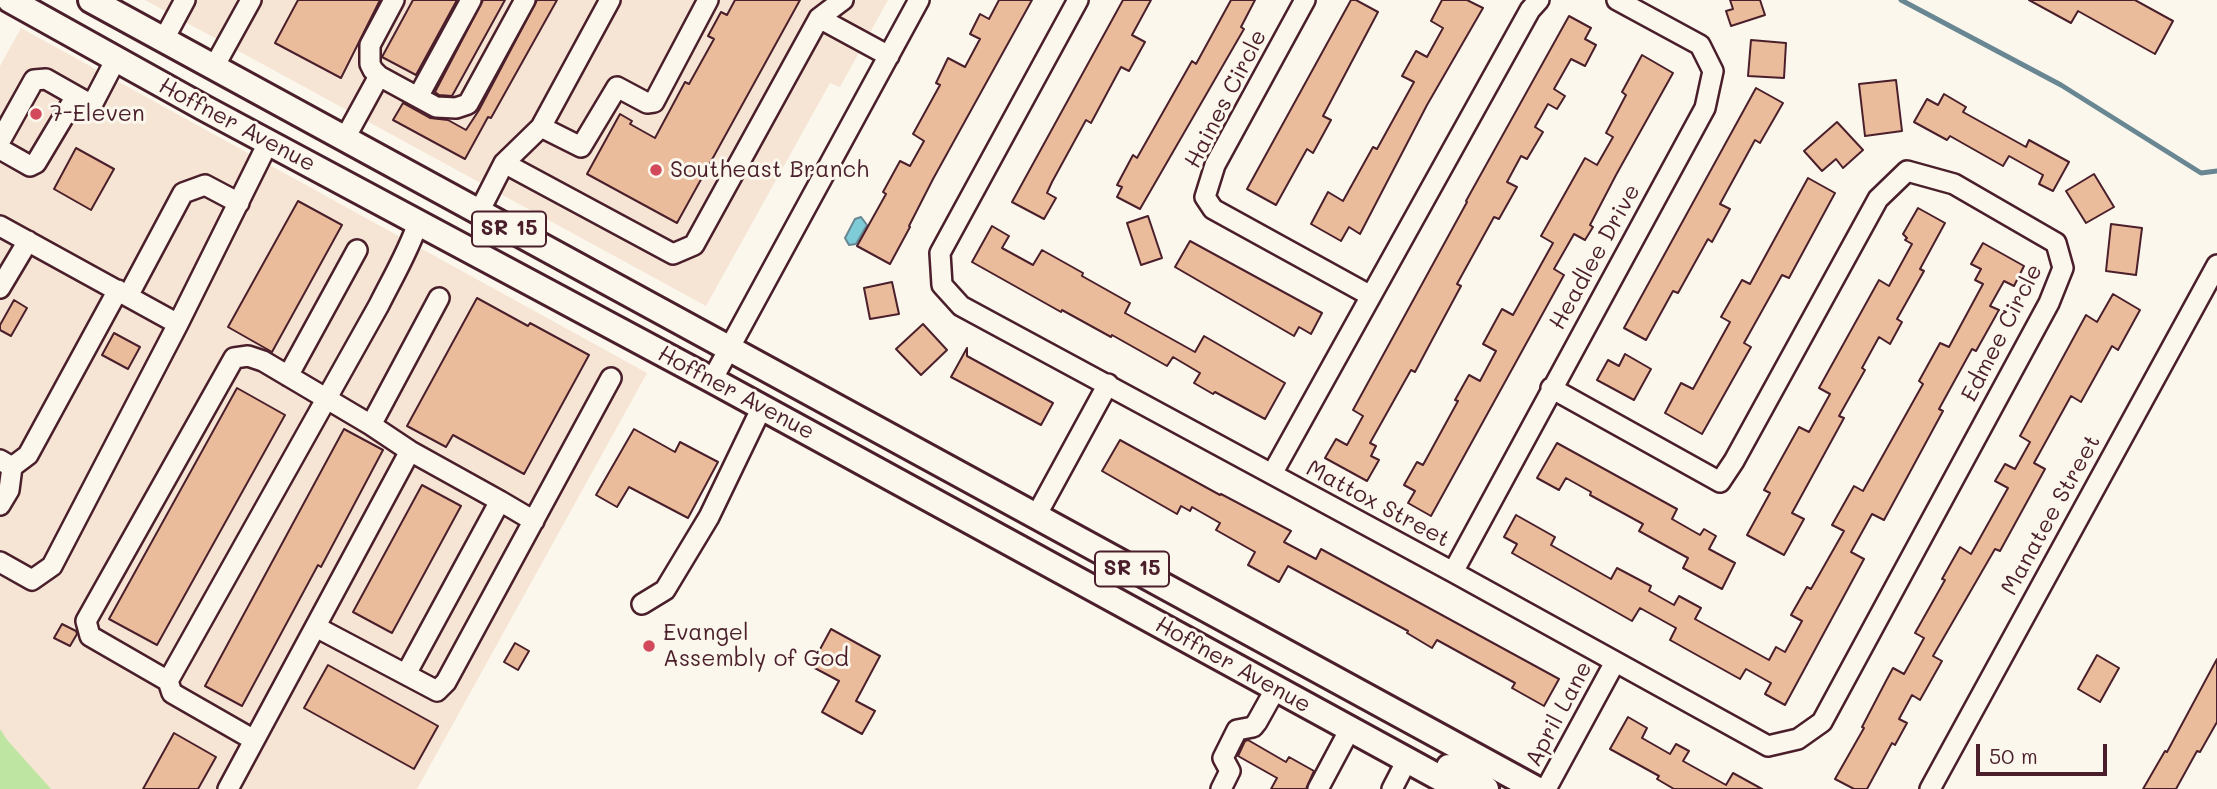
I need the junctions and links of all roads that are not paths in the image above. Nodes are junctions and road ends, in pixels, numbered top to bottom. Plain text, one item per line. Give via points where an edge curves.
1 (10, 0) edge
2 (91, 0) edge
3 (185, 0) edge
4 (251, 0) edge
5 (394, 0) edge
6 (471, 0) edge
7 (524, 0) edge
8 (610, 0) edge
9 (708, 0) edge
10 (843, 0) edge
11 (919, 0) edge
12 (1078, 0) edge
13 (1305, 0) edge
14 (1539, 0) edge
15 (1616, 0) edge
16 (820, 18) junction
17 (164, 39) junction
18 (889, 56) junction
19 (116, 59) junction
20 (214, 67) junction
21 (379, 76) junction
22 (76, 96) junction
23 (418, 97) junction
24 (541, 127) junction
25 (344, 140) junction
26 (0, 141) edge
27 (269, 141) junction
28 (0, 149) edge
29 (504, 163) junction
30 (239, 203) junction
31 (479, 212) junction
32 (418, 223) junction
33 (0, 226) edge
34 (28, 241) junction
35 (358, 250) dead end
36 (2217, 265) edge
37 (1, 285) edge
38 (123, 293) junction
39 (1371, 296) junction
40 (439, 298) dead end
41 (178, 324) junction
42 (729, 349) junction
43 (288, 376) junction
44 (611, 378) dead end
45 (712, 380) junction
46 (1108, 384) junction
47 (1551, 388) junction
48 (327, 399) junction
49 (762, 407) junction
50 (371, 425) junction
51 (411, 451) junction
52 (6, 464) edge
53 (1272, 474) junction
54 (500, 501) junction
55 (0, 505) edge
56 (1036, 516) junction
57 (534, 521) junction
58 (0, 562) edge
59 (1453, 572) junction
60 (642, 604) dead end
61 (316, 626) junction
62 (1615, 662) junction
63 (406, 674) junction
64 (168, 681) junction
65 (1276, 688) junction
66 (1350, 729) junction
67 (1798, 739) joint
68 (254, 740) junction
69 (1407, 760) junction
70 (228, 789) edge
71 (1221, 789) edge
72 (1318, 789) edge
73 (1392, 789) edge
74 (1460, 789) edge
75 (1486, 789) edge
76 (1536, 789) edge
77 (1546, 789) edge
78 (1930, 789) edge

1 - 19 main road, Hoffner Avenue / SR 15
2 - 17 main road, Hoffner Avenue / SR 15
3 - 17 street
4 - 20 street
5 - 21 street via 370,45 370,64
6 - 23 street
7 - 23 street via 468,104 447,109
8 - 24 street
9 - 24 street via 654,102 647,103 617,87 581,147
10 - 16 street
11 - 18 street
12 - 46 street, Mattox Street via 940,253 942,285 961,306
13 - 39 street, Haines Circle via 1215,165 1205,197 1213,209
14 - 39 street
15 - 47 street, Headlee Drive via 1700,45 1713,71 1705,108
16 - 18 street
16 - 29 street via 694,245 673,254
17 - 20 main road, Hoffner Avenue / SR 15
18 - 42 street
19 - 22 street via 92,105
19 - 27 main road, Hoffner Avenue / SR 15
20 - 25 main road, Hoffner Avenue / SR 15
21 - 23 street
21 - 25 street
22 - 26 street via 46,79 34,80
22 - 28 street via 36,163 30,166
24 - 29 street
25 - 31 main road, Hoffner Avenue / SR 15
27 - 30 street
27 - 32 main road, Hoffner Avenue / SR 15
29 - 31 street
30 - 38 street via 205,185 183,193
30 - 41 street
31 - 42 main road, Hoffner Avenue / SR 15
32 - 45 main road, Hoffner Avenue / SR 15
32 - 48 street via 408,251
33 - 34 street
34 - 37 street
34 - 38 street
35 - 43 street
36 - 78 street, Manatee Street
38 - 41 street
38 - 52 street via 28,455
39 - 53 street
40 - 50 street
41 - 58 street via 52,566 32,580
42 - 45 street
42 - 56 main road, Hoffner Avenue / SR 15
43 - 48 street
43 - 64 street via 248,356 234,358 86,621 90,636
44 - 57 street
45 - 49 main road, Hoffner Avenue / SR 15
46 - 53 street, Mattox Street
46 - 56 street
47 - 59 street, Headlee Drive
47 - 67 street, Edmee Circle via 1720,482 1878,199 1907,171 1954,184 2056,243 2063,268 2049,303 1822,722
48 - 50 street
48 - 64 street
49 - 60 street via 709,517 665,590
49 - 65 main road, Hoffner Avenue / SR 15
50 - 51 street
51 - 54 street
51 - 61 street
52 - 55 street via 9,490
53 - 59 street, Mattox Street
54 - 57 street
54 - 63 street
56 - 76 main road, Hoffner Avenue / SR 15
57 - 63 street via 446,682 437,691
59 - 62 street, Mattox Street
61 - 63 street
61 - 68 street
62 - 67 street, Mattox Street via 1768,746
62 - 77 street, April Lane
64 - 68 street via 172,693
65 - 66 main road, Hoffner Avenue / SR 15
65 - 71 street via 1253,727 1237,730 1223,758 1230,771
66 - 69 main road, Hoffner Avenue / SR 15
66 - 72 street
66 - 75 main road via 1377,727
68 - 70 street
69 - 73 street
69 - 74 main road, Hoffner Avenue / SR 15

